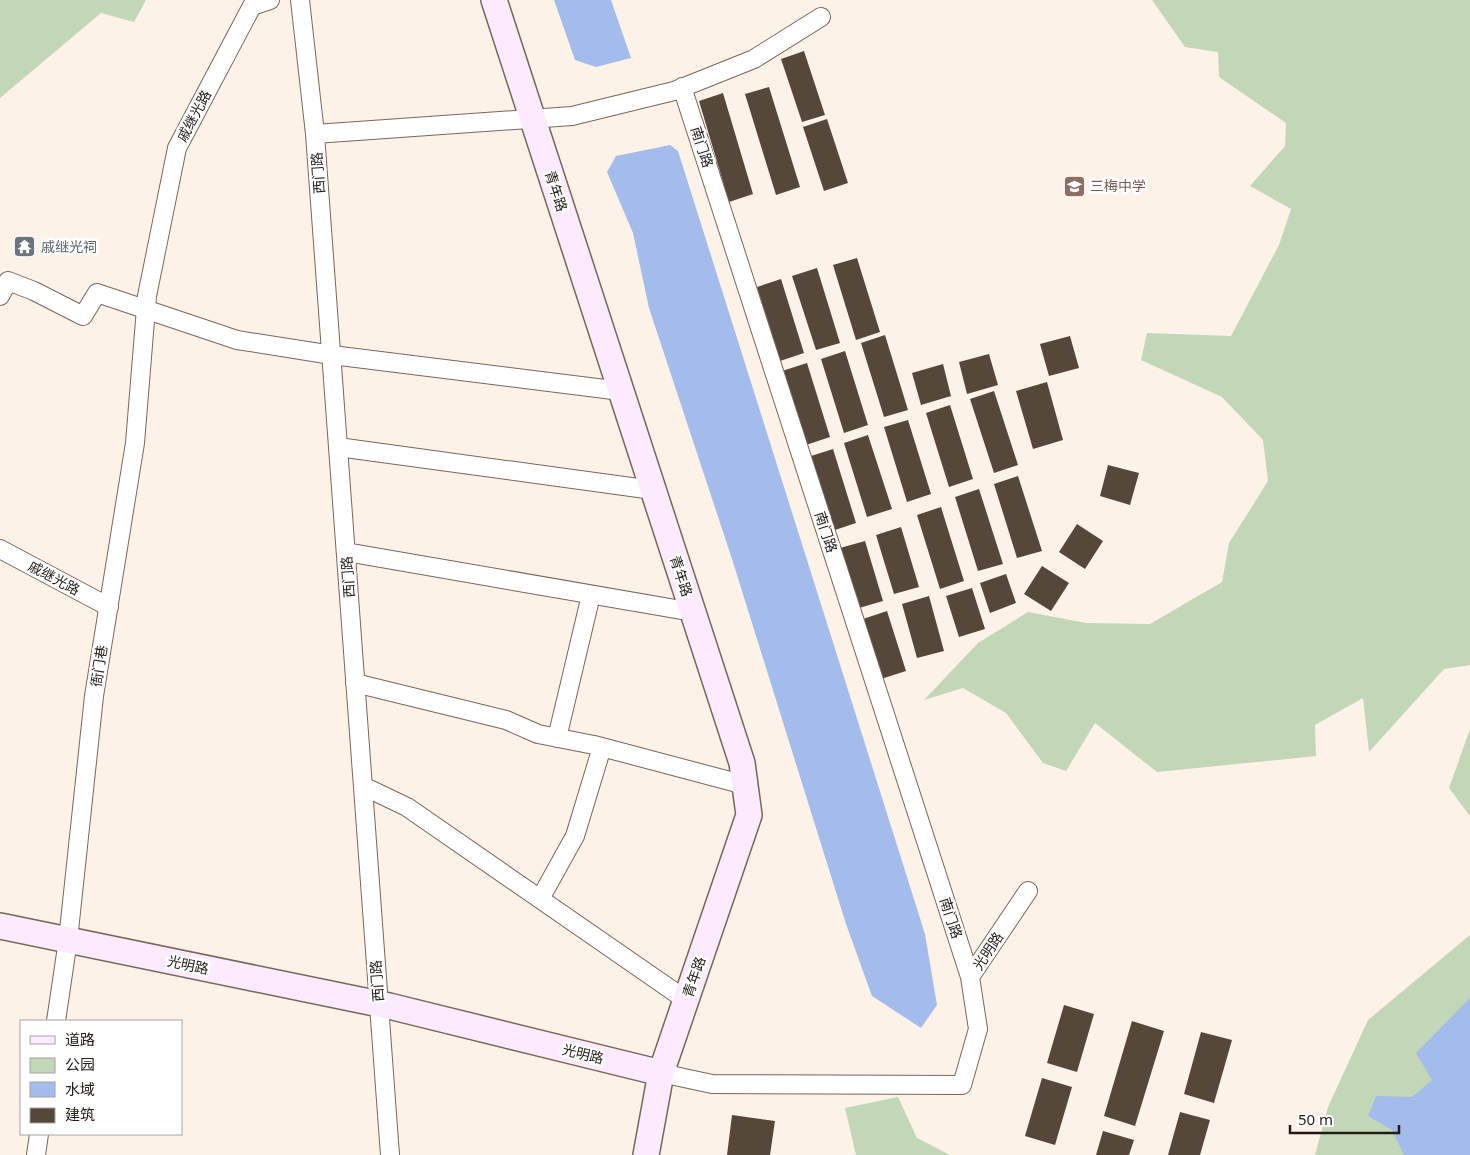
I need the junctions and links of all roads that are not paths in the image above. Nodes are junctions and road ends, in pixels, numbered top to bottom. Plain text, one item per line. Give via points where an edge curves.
1 (270, 0) edge
2 (300, 0) edge
3 (494, 0) edge
4 (821, 17) dead end
5 (678, 89) junction
6 (533, 119) junction
7 (316, 134) junction
8 (0, 296) edge
9 (146, 311) junction
10 (332, 355) junction
11 (621, 391) junction
12 (338, 447) junction
13 (653, 490) junction
14 (0, 549) edge
15 (346, 552) junction
16 (591, 594) junction
17 (108, 607) junction
18 (693, 612) junction
19 (355, 683) junction
20 (557, 738) junction
21 (602, 747) junction
22 (363, 786) junction
23 (745, 786) junction
24 (1028, 891) dead end
25 (540, 899) junction
26 (0, 926) edge
27 (68, 940) junction
28 (970, 977) junction
29 (686, 1000) junction
30 (379, 1004) junction
31 (56, 1020) edge
32 (661, 1073) junction
33 (39, 1135) edge
34 (36, 1155) edge
35 (390, 1155) edge
36 (646, 1155) edge

1 - 9 street, 戚继光路 via 252,6 176,148
2 - 7 street, 西门路
3 - 6 main road, 青年路
4 - 5 street via 754,60
5 - 6 street via 572,116
5 - 28 street, 南门路
6 - 7 street
6 - 11 main road, 青年路
7 - 10 street, 西门路
8 - 9 street via 8,281 83,316 97,293
9 - 10 street via 237,340
9 - 17 street, 衙门巷 via 135,443
10 - 11 street
10 - 12 street, 西门路
11 - 13 main road, 青年路
12 - 13 street
12 - 15 street, 西门路
13 - 18 main road, 青年路
14 - 17 street, 戚继光路
15 - 16 street
15 - 19 street, 西门路
16 - 18 street
16 - 20 street
17 - 27 street, 衙门巷 via 94,696
18 - 23 main road, 青年路 via 742,763
19 - 20 street via 506,720 538,734
19 - 22 street, 西门路
20 - 21 street
21 - 23 street
21 - 25 street via 575,836
22 - 25 street via 407,807
22 - 30 street, 西门路
23 - 29 main road, 青年路 via 749,815
24 - 28 street, 光明路
25 - 29 street
26 - 27 main road, 光明路
27 - 30 main road, 光明路
27 - 31 street, 衙门巷
28 - 32 street, 光明路 via 978,1029 962,1085 712,1084
29 - 32 main road, 青年路
30 - 32 main road, 光明路
30 - 35 street, 西门路
32 - 36 main road, 青年路
33 - 34 street

